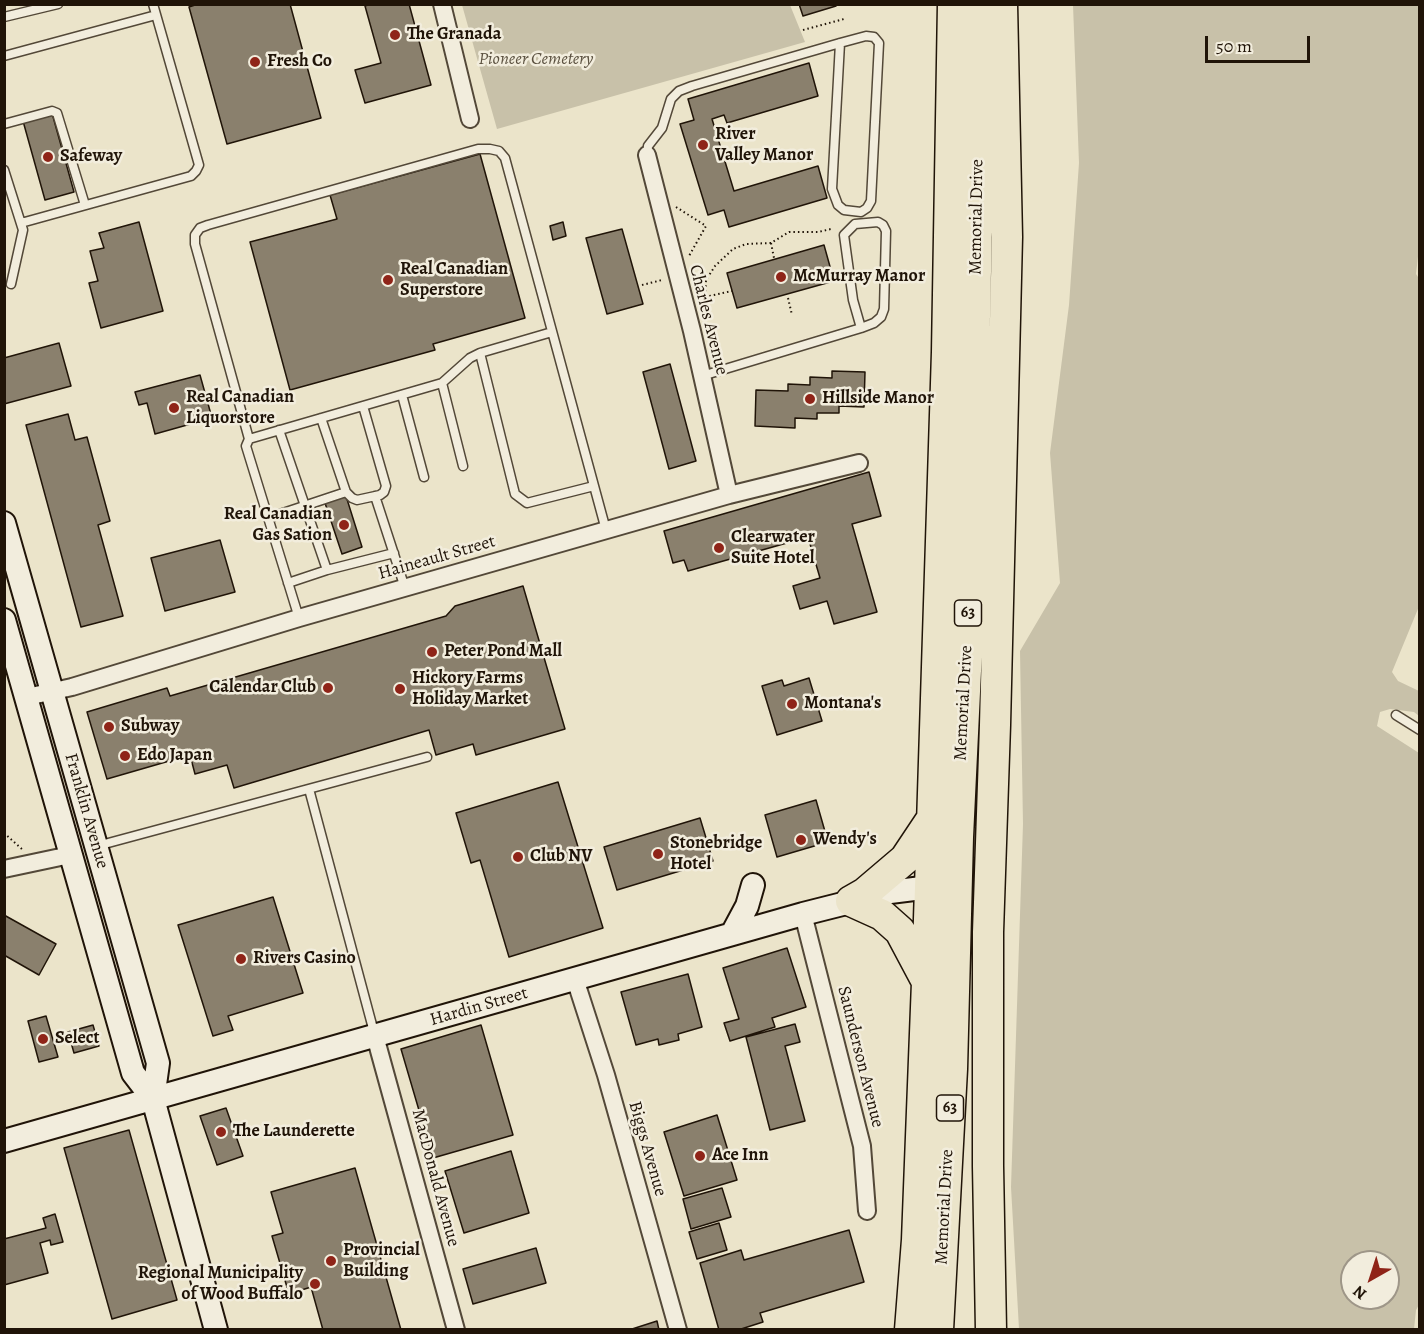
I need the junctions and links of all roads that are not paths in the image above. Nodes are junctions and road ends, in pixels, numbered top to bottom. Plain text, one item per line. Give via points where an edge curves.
1 (58, 4) edge
2 (153, 4) edge
3 (442, 4) edge
4 (953, 4) edge
5 (982, 4) edge
6 (1002, 4) edge
7 (156, 15) junction
8 (4, 17) edge
9 (840, 44) junction
10 (4, 56) edge
11 (470, 119) dead end
12 (4, 124) edge
13 (647, 155) joint
14 (4, 170) edge
15 (85, 205) junction
16 (21, 223) junction
17 (11, 284) dead end
18 (861, 327) junction
19 (552, 332) junction
20 (480, 353) junction
21 (702, 376) junction
22 (442, 383) junction
23 (402, 394) junction
24 (363, 406) junction
25 (321, 418) junction
26 (279, 430) junction
27 (249, 438) junction
28 (859, 463) dead end
29 (463, 466) dead end
30 (424, 477) dead end
31 (594, 486) junction
32 (345, 492) junction
33 (729, 495) junction
34 (375, 496) junction
35 (305, 506) junction
36 (268, 518) junction
37 (4, 523) edge
38 (606, 530) junction
39 (9, 552) edge
40 (394, 553) junction
41 (327, 570) junction
42 (288, 583) junction
43 (405, 588) junction
44 (299, 618) junction
45 (4, 620) edge
46 (54, 692) junction
47 (27, 697) junction
48 (1396, 715) dead end
49 (1419, 730) edge
50 (427, 757) dead end
51 (309, 789) junction
52 (931, 820) junction
53 (96, 846) junction
54 (70, 855) junction
55 (4, 869) edge
56 (943, 887) junction
57 (851, 901) junction
58 (795, 916) junction
59 (732, 934) junction
60 (575, 979) junction
61 (927, 982) junction
62 (375, 1036) junction
63 (153, 1099) junction
64 (4, 1141) edge
65 (867, 1211) dead end
66 (216, 1329) edge
67 (456, 1329) edge
68 (678, 1329) edge
69 (910, 1329) edge
70 (938, 1329) edge
71 (991, 1329) edge

1 - 8 lane
2 - 7 lane
3 - 11 street
4 - 52 highway, Memorial Drive / 63 via 947,352
5 - 56 highway, Memorial Drive / 63 via 968,630
6 - 71 highway via 1007,237 988,932
7 - 10 lane
7 - 15 lane via 199,165 191,176
9 - 9 lane via 867,36 879,43 871,201 861,212 844,210 832,189
9 - 13 lane via 679,91 671,99 662,128 648,146
12 - 15 lane via 57,113
13 - 21 street, Charles Avenue
14 - 16 lane
15 - 16 lane
16 - 17 lane via 23,230
18 - 18 lane via 874,324 884,309 886,231 878,222 855,224 844,235
18 - 21 lane
19 - 20 lane
19 - 27 lane via 505,158 490,149 478,149 208,225 195,235 195,244
19 - 31 lane
20 - 22 lane
20 - 31 lane via 515,494 527,503
21 - 33 street, Charles Avenue
22 - 23 lane
22 - 29 lane
23 - 24 lane
23 - 30 lane
24 - 25 lane
24 - 34 lane via 386,486 384,492
25 - 26 lane
25 - 32 lane
26 - 27 lane
26 - 35 lane
27 - 36 lane via 246,446
28 - 33 street, Haineault Street
31 - 38 lane
32 - 34 lane via 357,500
32 - 35 lane
33 - 38 street, Haineault Street
34 - 40 lane
35 - 36 lane
35 - 41 lane
36 - 42 lane
37 - 39 main road, Franklin Avenue
38 - 43 street, Haineault Street
39 - 46 main road, Franklin Avenue
40 - 41 lane
40 - 43 lane
41 - 42 lane
42 - 44 lane
43 - 44 street, Haineault Street
44 - 46 street, Haineault Street
45 - 47 main road, Franklin Avenue
46 - 47 street, Haineault Street
46 - 53 main road, Franklin Avenue
47 - 54 main road, Franklin Avenue
48 - 49 lane
50 - 51 lane
51 - 53 lane
51 - 62 lane
52 - 56 highway, Memorial Drive / 63
52 - 57 highway via 905,859
53 - 63 main road, Franklin Avenue via 158,1064
54 - 55 street
54 - 63 main road, Franklin Avenue via 133,1073
56 - 57 main road, Hardin Street via 890,892
56 - 61 highway, Memorial Drive / 63
56 - 70 highway, Memorial Drive / 63 via 951,1080
57 - 58 main road, Hardin Street
57 - 61 highway via 882,915 900,932
58 - 59 main road, Hardin Street
58 - 59 main road via 768,906 753,885
58 - 65 street, Saunderson Avenue via 862,1146
59 - 60 main road, Hardin Street
60 - 62 main road, Hardin Street
60 - 68 street, Biggs Avenue
61 - 69 highway, Memorial Drive / 63
62 - 63 main road, Hardin Street
62 - 67 street, MacDonald Avenue
63 - 64 main road, Hardin Street
63 - 66 main road, Franklin Avenue

